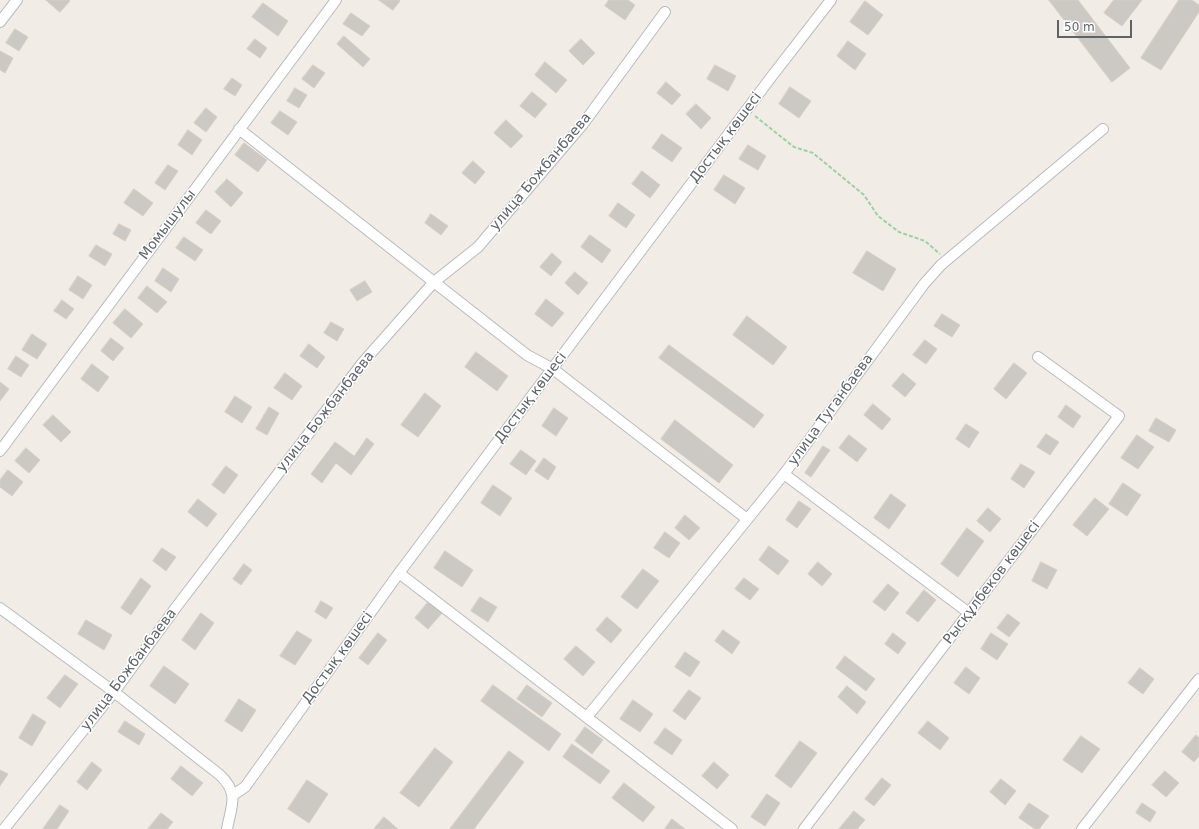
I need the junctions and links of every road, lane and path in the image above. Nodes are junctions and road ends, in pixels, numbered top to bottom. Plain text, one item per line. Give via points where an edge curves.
1 (17, 0) edge
2 (336, 0) edge
3 (831, 0) edge
4 (665, 12) dead end
5 (0, 22) edge
6 (747, 109) junction
7 (239, 129) junction
8 (1102, 129) dead end
9 (947, 260) junction
10 (434, 282) junction
11 (1038, 357) dead end
12 (553, 369) junction
13 (0, 451) edge
14 (784, 474) junction
15 (748, 519) junction
16 (399, 573) junction
17 (0, 608) edge
18 (969, 613) junction
19 (1199, 678) edge
20 (114, 692) junction
21 (587, 718) junction
22 (233, 795) junction
23 (4, 829) edge
24 (228, 829) edge
25 (732, 829) edge
26 (804, 829) edge
27 (1082, 829) edge

1 - 5 street
2 - 7 street, Момышулы
3 - 6 street, Достық көшесі
4 - 10 street, улица Божбанбаева via 583,124 478,247
6 - 9 path via 794,147 813,153 864,195 878,216 899,232 925,241
6 - 12 street, Достық көшесі
7 - 10 street
7 - 13 street, Момышулы
8 - 9 street, улица Туганбаева
9 - 14 street, улица Туганбаева via 924,284
10 - 12 street via 527,356
10 - 20 street, улица Божбанбаева via 364,361
11 - 18 street, Рысқұлбеков көшесі via 1119,416
12 - 15 street
12 - 16 street, Достық көшесі
14 - 15 street, улица Туганбаева
14 - 18 street
15 - 21 street, улица Туганбаева
16 - 21 street
16 - 22 street, Достық көшесі via 246,787
17 - 20 street
18 - 26 street, Рысқұлбеков көшесі
19 - 27 street
20 - 22 street via 226,780
20 - 23 street, улица Божбанбаева
21 - 25 street
22 - 24 street

